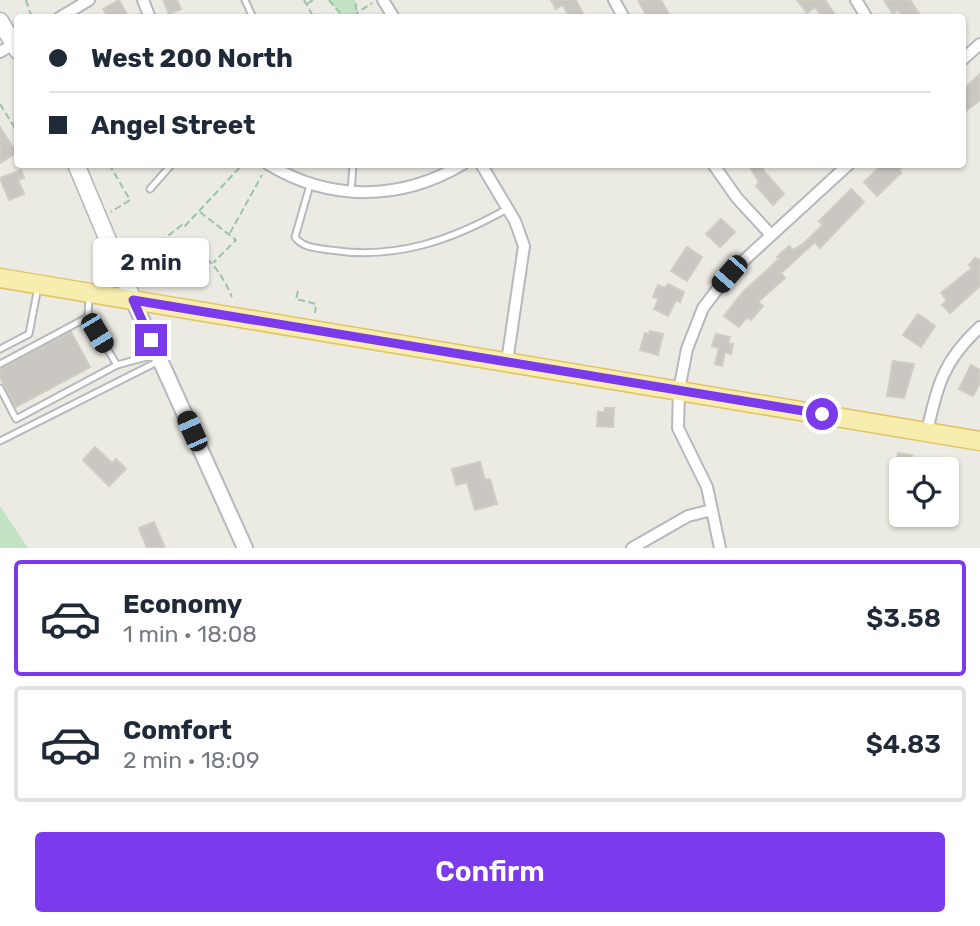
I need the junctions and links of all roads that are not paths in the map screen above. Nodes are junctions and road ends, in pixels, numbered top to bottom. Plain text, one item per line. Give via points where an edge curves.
1 (89, 0) edge
2 (378, 1) edge
3 (66, 14) edge
4 (390, 14) edge
5 (0, 21) edge
6 (980, 44) edge
7 (12, 47) edge
8 (966, 56) edge
9 (78, 168) edge
10 (168, 168) edge
11 (276, 168) edge
12 (353, 168) edge
13 (456, 168) edge
14 (483, 168) edge
15 (716, 168) edge
16 (845, 168) edge
17 (310, 185) junction
18 (150, 189) dead end
19 (351, 193) junction
20 (507, 209) junction
21 (771, 236) junction
22 (0, 278) edge
23 (39, 284) junction
24 (89, 292) junction
25 (133, 300) junction
26 (88, 317) junction
27 (980, 327) edge
28 (0, 349) edge
29 (159, 357) junction
30 (507, 362) junction
31 (0, 364) edge
32 (117, 365) junction
33 (0, 388) edge
34 (680, 390) junction
35 (927, 432) junction
36 (0, 441) edge
37 (980, 441) edge
38 (712, 510) junction
39 (246, 548) edge
40 (632, 548) edge
41 (720, 548) edge

1 - 3 street
2 - 4 street
5 - 7 main road
6 - 8 street
9 - 25 main road
10 - 18 lane
11 - 17 street
12 - 19 lane
13 - 19 street via 399,190
14 - 20 street
15 - 21 street
16 - 21 street
17 - 19 street
17 - 20 lane via 295,237 307,246 340,251 408,250 475,228
20 - 30 street via 520,232 524,258
21 - 34 street via 729,274 703,308 687,349
22 - 23 main road
23 - 24 main road
23 - 28 lane via 29,334
24 - 25 main road
24 - 26 lane
25 - 29 street
25 - 30 main road
26 - 31 lane
26 - 32 lane
27 - 35 street via 949,360 936,387
29 - 32 lane
29 - 36 lane
29 - 39 street
30 - 34 main road
32 - 33 lane via 16,419
34 - 35 main road
34 - 38 street via 678,428 707,487
35 - 37 main road
38 - 40 street via 688,516
38 - 41 street

